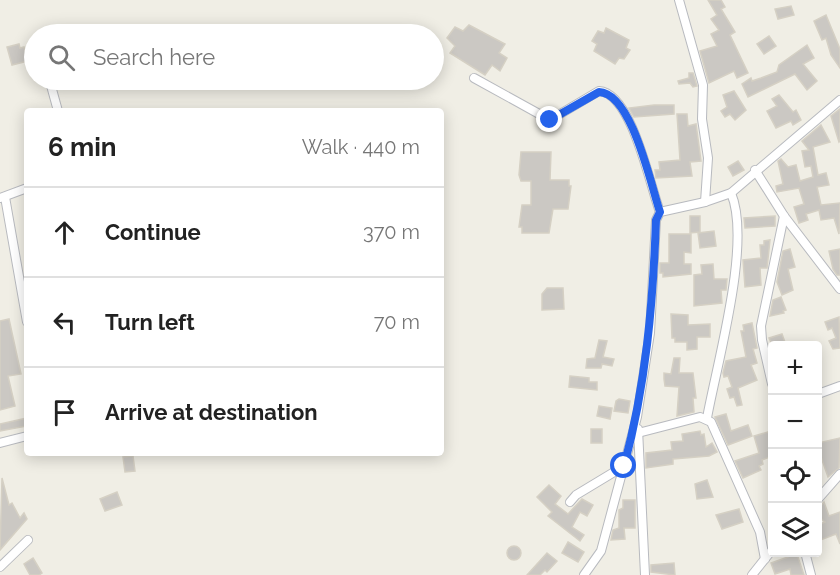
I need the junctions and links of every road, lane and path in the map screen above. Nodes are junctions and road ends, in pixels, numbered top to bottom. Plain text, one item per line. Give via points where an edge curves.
1 (679, 0) edge
2 (474, 78) dead end
3 (52, 90) edge
4 (840, 100) edge
5 (57, 108) edge
6 (754, 170) junction
7 (24, 189) edge
8 (731, 193) junction
9 (2, 197) edge
10 (705, 202) junction
11 (660, 212) junction
12 (783, 216) junction
13 (840, 289) edge
14 (24, 307) edge
15 (768, 366) edge
16 (840, 386) edge
17 (822, 393) edge
18 (637, 417) junction
19 (706, 418) junction
20 (638, 433) junction
21 (24, 437) edge
22 (0, 443) edge
23 (624, 466) junction
24 (840, 474) edge
25 (822, 494) edge
26 (570, 502) dead end
27 (28, 540) dead end
28 (768, 555) edge
29 (806, 557) edge
30 (765, 559) junction
31 (0, 567) edge
32 (584, 575) edge
33 (645, 575) edge
34 (752, 575) edge
35 (811, 575) edge

1 - 10 street via 703,85 702,119 708,158
2 - 11 street via 550,120 599,92 610,95 637,133
3 - 5 street
4 - 6 street
6 - 8 street
6 - 12 street
7 - 9 street
8 - 10 street
8 - 19 street via 739,247
9 - 14 street
10 - 11 street
11 - 18 street via 656,220 650,333
12 - 13 street
12 - 15 street via 761,326
16 - 17 street
18 - 20 street
18 - 23 street
19 - 20 street
19 - 30 street via 760,532
20 - 33 street
21 - 22 street
23 - 26 street
23 - 32 street via 601,551
24 - 25 street
27 - 31 street
28 - 30 street
29 - 35 street
30 - 34 street

